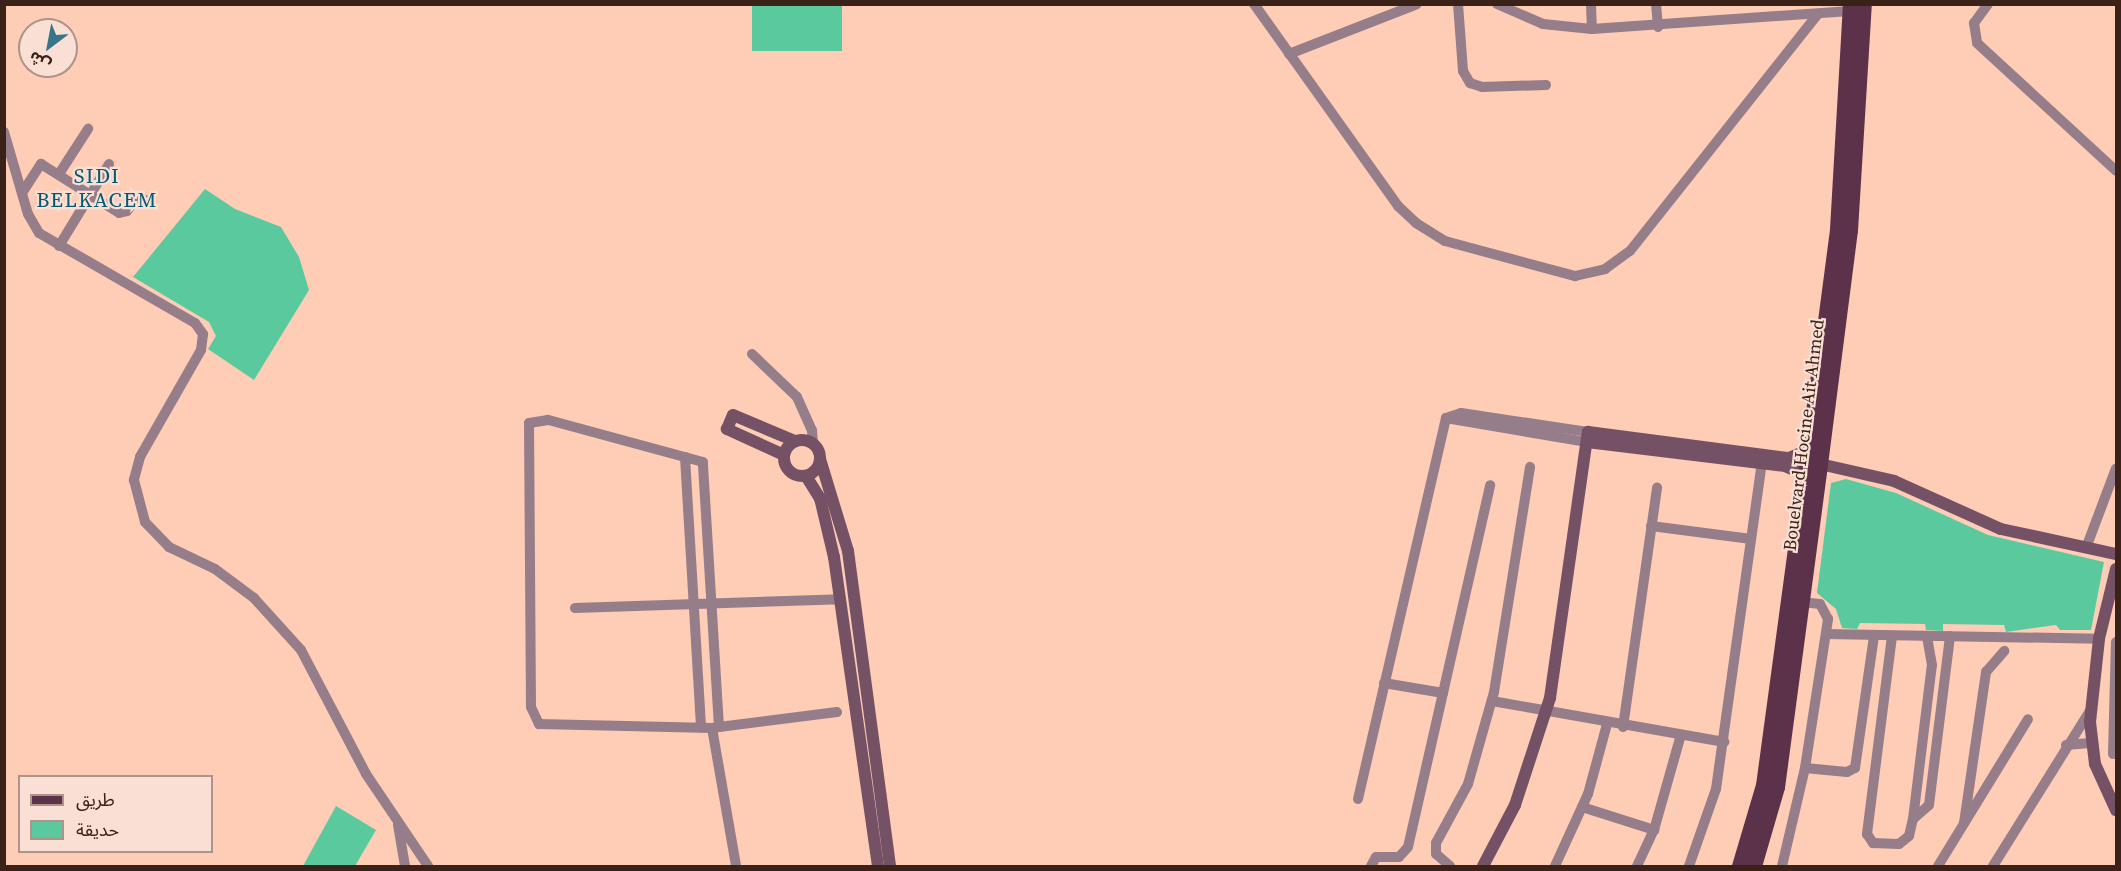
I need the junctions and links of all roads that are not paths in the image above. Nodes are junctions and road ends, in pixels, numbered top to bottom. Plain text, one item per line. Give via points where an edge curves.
1 (1254, 4) edge
2 (1417, 4) edge
3 (1458, 4) edge
4 (1497, 4) edge
5 (1591, 4) edge
6 (1656, 4) edge
7 (1988, 4) edge
8 (1855, 7) edge
9 (1804, 10) edge
10 (1817, 15) junction
11 (1658, 27) junction
12 (1592, 29) junction
13 (1290, 54) junction
14 (1546, 85) dead end
15 (88, 129) dead end
16 (4, 132) edge
17 (109, 164) dead end
18 (2116, 171) edge
19 (59, 174) junction
20 (22, 193) junction
21 (90, 194) junction
22 (148, 201) dead end
23 (58, 246) junction
24 (752, 354) dead end
25 (1587, 437) junction
26 (795, 441) junction
27 (813, 443) junction
28 (1808, 450) junction
29 (784, 455) junction
30 (685, 457) junction
31 (820, 459) junction
32 (1762, 459) junction
33 (1820, 464) junction
34 (1530, 467) dead end
35 (2116, 468) edge
36 (1805, 475) junction
37 (806, 476) junction
38 (1490, 485) dead end
39 (1657, 487) dead end
40 (1651, 526) junction
41 (1751, 539) junction
42 (2086, 548) junction
43 (2116, 554) edge
44 (2116, 570) edge
45 (841, 599) junction
46 (1802, 602) junction
47 (694, 604) junction
48 (711, 604) junction
49 (575, 608) dead end
50 (1826, 634) junction
51 (1874, 636) junction
52 (1892, 636) junction
53 (1927, 636) junction
54 (1950, 636) junction
55 (2099, 639) junction
56 (2116, 642) edge
57 (2004, 651) dead end
58 (1384, 683) junction
59 (1443, 693) junction
60 (1492, 700) junction
61 (2091, 709) junction
62 (1547, 711) junction
63 (837, 712) dead end
64 (2028, 719) dead end
65 (1607, 724) junction
66 (1623, 727) junction
67 (711, 728) junction
68 (1680, 738) junction
69 (1724, 742) junction
70 (2090, 743) junction
71 (2066, 746) junction
72 (2113, 754) dead end
73 (1805, 768) junction
74 (2116, 796) edge
75 (1358, 799) dead end
76 (1582, 807) junction
77 (2116, 810) edge
78 (1912, 819) junction
79 (397, 822) junction
80 (1964, 823) junction
81 (1654, 830) junction
82 (405, 867) edge
83 (428, 867) edge
84 (736, 867) edge
85 (878, 867) edge
86 (890, 867) edge
87 (1371, 867) edge
88 (1450, 867) edge
89 (1483, 867) edge
90 (1555, 867) edge
91 (1637, 867) edge
92 (1689, 867) edge
93 (1739, 867) edge
94 (1754, 867) edge
95 (1782, 867) edge
96 (1938, 867) edge
97 (1993, 867) edge

1 - 13 street
2 - 13 street
3 - 14 street via 1463,71 1470,83 1482,87
4 - 12 street via 1543,24
5 - 12 street
6 - 11 street
7 - 18 street via 1974,23 1977,43
8 - 10 street
8 - 28 main road via 1836,229
8 - 33 main road, Bouelvard Hocine Ait Ahmed via 1850,230
9 - 10 street
9 - 11 street
10 - 13 street via 1630,251 1605,269 1575,276 1445,241 1416,223 1398,206
11 - 12 street
15 - 19 street
16 - 20 street
17 - 21 street
19 - 20 street via 38,164
19 - 21 street
20 - 23 street via 33,224
21 - 22 street via 119,213 127,211 137,197
21 - 23 street
23 - 79 street via 201,330 203,346 140,457 134,480 146,522 169,547 215,569 254,598 301,650 366,774
24 - 27 street via 797,397 813,430
25 - 32 street
25 - 58 street via 1446,418
25 - 62 street
26 - 27 street
26 - 29 street
26 - 29 street via 733,415 727,429
27 - 31 street
28 - 32 street via 1789,458
28 - 36 main road
29 - 37 street via 790,471
30 - 47 street
30 - 48 street via 702,462
30 - 67 street via 548,420 529,423 531,707 539,724 552,727
31 - 37 street
31 - 86 street via 848,551
32 - 36 street
32 - 41 street
33 - 42 street via 1894,481 2001,529
33 - 46 main road, Bouelvard Hocine Ait Ahmed
34 - 60 street
35 - 42 street
36 - 93 main road via 1763,785
37 - 45 street via 820,498
38 - 59 street
39 - 40 street
40 - 41 street
40 - 66 street
41 - 69 street
42 - 43 street
44 - 55 street
45 - 48 street
45 - 85 street
46 - 50 street via 1824,606 1828,619
46 - 94 main road, Bouelvard Hocine Ait Ahmed via 1777,787
47 - 48 street
47 - 49 street
47 - 67 street
48 - 67 street
50 - 51 street
50 - 73 street
51 - 52 street
51 - 73 street via 1855,768 1847,772
52 - 53 street
52 - 78 street via 1868,838 1876,843 1903,843
53 - 54 street
53 - 78 street via 1932,665
54 - 55 street
54 - 78 street via 1929,805
55 - 61 street
56 - 72 street
57 - 80 street via 1986,672
58 - 59 street
58 - 75 street
59 - 87 street via 1407,850 1396,858 1376,857
60 - 62 street
60 - 88 street via 1468,784 1436,843 1436,854
61 - 70 street
61 - 71 street
61 - 74 street via 2102,762
62 - 65 street
62 - 89 street via 1515,805
63 - 67 street
64 - 80 street
65 - 66 street
65 - 76 street
66 - 68 street
67 - 84 street
68 - 69 street
68 - 81 street
69 - 92 street via 1716,789
70 - 71 street
70 - 77 street
71 - 97 street
73 - 95 street
76 - 81 street
76 - 90 street
79 - 82 street
79 - 83 street
80 - 96 street
81 - 91 street

